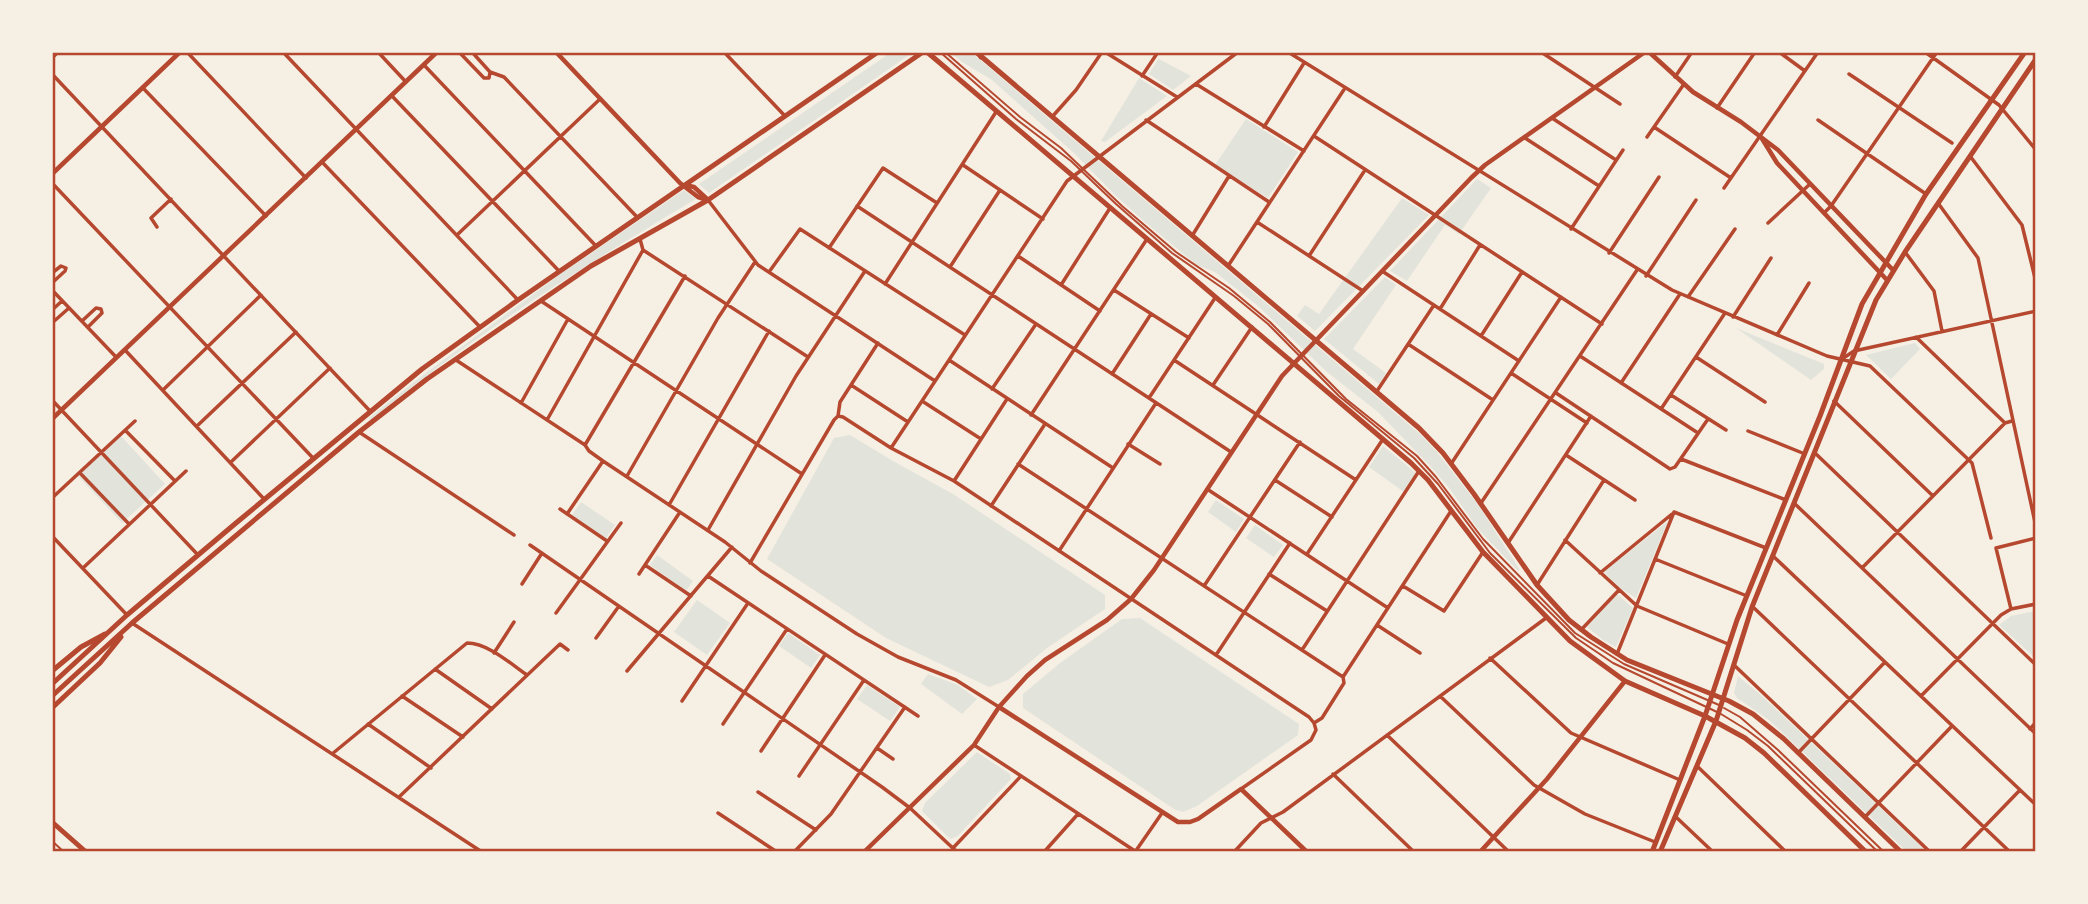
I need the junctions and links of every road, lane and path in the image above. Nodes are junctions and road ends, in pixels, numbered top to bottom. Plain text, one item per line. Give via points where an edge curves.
1 (58, 52) edge
2 (180, 52) edge
3 (187, 52) edge
4 (283, 52) edge
5 (378, 52) edge
6 (437, 52) edge
7 (459, 52) edge
8 (472, 52) edge
9 (556, 52) edge
10 (724, 52) edge
11 (878, 52) edge
12 (925, 52) edge
13 (940, 52) edge
14 (945, 52) edge
15 (1104, 52) edge
16 (1158, 52) edge
17 (1238, 52) edge
18 (1288, 52) edge
19 (1541, 52) edge
20 (1647, 52) edge
21 (1692, 52) edge
22 (1755, 52) edge
23 (1779, 52) edge
24 (1818, 52) edge
25 (1925, 52) edge
26 (1937, 52) edge
27 (2025, 52) edge
28 (979, 54) edge
29 (52, 58) edge
30 (1933, 58) junction
31 (2035, 60) edge
32 (1304, 62) junction
33 (424, 65) junction
34 (1805, 71) junction
35 (491, 72) junction
36 (52, 74) edge
37 (1849, 74) dead end
38 (1142, 76) junction
39 (1675, 77) junction
40 (406, 82) junction
41 (1195, 83) junction
42 (1684, 85) junction
43 (143, 88) junction
44 (1345, 88) junction
45 (1595, 88) junction
46 (392, 96) junction
47 (1177, 97) junction
48 (600, 99) junction
49 (1993, 99) junction
50 (1620, 104) dead end
51 (1899, 107) junction
52 (1717, 108) junction
53 (2002, 108) junction
54 (998, 110) junction
55 (785, 116) junction
56 (1052, 117) junction
57 (1552, 118) junction
58 (1146, 120) junction
59 (1818, 120) dead end
60 (102, 127) junction
61 (1264, 127) junction
62 (1654, 127) junction
63 (356, 130) junction
64 (1314, 136) junction
65 (1760, 136) junction
66 (561, 137) junction
67 (1647, 137) dead end
68 (1525, 138) junction
69 (1952, 143) dead end
70 (2035, 147) edge
71 (1623, 150) dead end
72 (1304, 152) junction
73 (1867, 153) junction
74 (1098, 156) junction
75 (1970, 156) junction
76 (1616, 160) junction
77 (322, 162) junction
78 (962, 165) junction
79 (1082, 169) junction
80 (1365, 170) junction
81 (525, 171) junction
82 (1478, 171) junction
83 (52, 174) edge
84 (1230, 176) junction
85 (1072, 177) junction
86 (1659, 177) dead end
87 (306, 178) junction
88 (1731, 178) junction
89 (52, 183) edge
90 (1811, 184) junction
91 (684, 185) junction
92 (1599, 186) junction
93 (1724, 188) dead end
94 (1000, 190) junction
95 (1803, 191) junction
96 (1926, 194) junction
97 (171, 199) junction
98 (708, 200) junction
99 (1696, 200) dead end
100 (492, 202) junction
101 (1269, 202) junction
102 (937, 203) junction
103 (1938, 203) junction
104 (857, 206) junction
105 (1831, 206) junction
106 (1110, 208) junction
107 (1824, 213) junction
108 (265, 216) junction
109 (1435, 216) junction
110 (637, 217) junction
111 (1042, 219) junction
112 (1256, 222) junction
113 (1768, 223) dead end
114 (157, 227) dead end
115 (1571, 229) junction
116 (1735, 229) dead end
117 (1857, 233) junction
118 (457, 236) junction
119 (1192, 236) junction
120 (640, 239) junction
121 (1147, 239) junction
122 (1849, 240) junction
123 (912, 242) junction
124 (1480, 245) junction
125 (596, 246) junction
126 (829, 248) junction
127 (643, 250) junction
128 (1905, 252) junction
129 (1609, 253) junction
130 (224, 256) junction
131 (1018, 256) junction
132 (1309, 256) junction
133 (1771, 258) dead end
134 (755, 262) junction
135 (1885, 262) junction
136 (1228, 266) junction
137 (950, 267) junction
138 (1637, 270) junction
139 (1893, 270) junction
140 (559, 271) junction
141 (865, 271) junction
142 (1382, 271) junction
143 (769, 272) junction
144 (1522, 272) junction
145 (1879, 272) junction
146 (52, 273) edge
147 (685, 276) junction
148 (1646, 276) junction
149 (1887, 280) junction
150 (2035, 282) edge
151 (52, 283) edge
152 (1810, 283) dead end
153 (885, 284) junction
154 (1061, 285) junction
155 (1114, 289) junction
156 (52, 290) edge
157 (1363, 291) junction
158 (1680, 294) junction
159 (261, 295) junction
160 (992, 295) junction
161 (1216, 297) junction
162 (1560, 297) junction
163 (1688, 297) junction
164 (518, 300) junction
165 (62, 301) junction
166 (541, 301) junction
167 (727, 303) junction
168 (1434, 305) junction
169 (170, 307) junction
170 (69, 308) junction
171 (1440, 309) junction
172 (52, 310) edge
173 (2035, 310) edge
174 (1100, 311) junction
175 (1725, 313) junction
176 (1152, 314) junction
177 (837, 316) junction
178 (1733, 317) junction
179 (569, 319) junction
180 (82, 321) junction
181 (1990, 321) junction
182 (52, 323) edge
183 (1036, 323) junction
184 (1602, 324) junction
185 (88, 327) junction
186 (480, 327) junction
187 (1252, 327) junction
188 (769, 331) junction
189 (1941, 331) junction
190 (296, 332) junction
191 (965, 335) junction
192 (1777, 335) junction
193 (594, 336) junction
194 (1481, 336) junction
195 (1916, 337) junction
196 (1189, 338) junction
197 (1316, 340) junction
198 (878, 343) junction
199 (1408, 344) junction
200 (208, 347) junction
201 (1074, 349) junction
202 (125, 350) junction
203 (1854, 351) junction
204 (1302, 355) junction
205 (1580, 356) junction
206 (808, 357) junction
207 (1696, 357) junction
208 (117, 358) junction
209 (454, 359) junction
210 (949, 360) junction
211 (1174, 360) junction
212 (1840, 360) junction
213 (1519, 361) junction
214 (1850, 361) junction
215 (634, 362) junction
216 (1294, 363) junction
217 (330, 368) junction
218 (1511, 373) junction
219 (1112, 374) junction
220 (936, 381) junction
221 (242, 383) junction
222 (1621, 383) junction
223 (851, 385) junction
224 (1213, 385) junction
225 (992, 389) junction
226 (163, 390) junction
227 (676, 390) junction
228 (1376, 392) junction
229 (1556, 393) junction
230 (1671, 395) junction
231 (1149, 398) junction
232 (1007, 399) junction
233 (52, 400) edge
234 (1493, 400) junction
235 (1551, 400) junction
236 (922, 401) junction
237 (1765, 401) dead end
238 (1834, 401) junction
239 (1156, 402) junction
240 (521, 403) junction
241 (62, 410) junction
242 (1661, 410) junction
243 (370, 411) junction
244 (1257, 414) junction
245 (1031, 415) junction
246 (838, 416) junction
247 (1591, 416) junction
248 (719, 418) junction
249 (52, 419) edge
250 (276, 419) junction
251 (1709, 419) junction
252 (547, 420) junction
253 (135, 421) dead end
254 (2012, 421) junction
255 (908, 422) junction
256 (1587, 423) junction
257 (2005, 423) junction
258 (1045, 424) junction
259 (197, 425) junction
260 (125, 430) junction
261 (1726, 430) dead end
262 (1748, 431) dead end
263 (359, 432) junction
264 (1698, 433) junction
265 (981, 439) junction
266 (1383, 439) junction
267 (1300, 442) junction
268 (758, 444) junction
269 (1128, 444) junction
270 (585, 445) junction
271 (891, 448) junction
272 (102, 452) junction
273 (1231, 452) junction
274 (1814, 453) junction
275 (1805, 454) junction
276 (1566, 455) junction
277 (313, 458) junction
278 (1681, 459) junction
279 (1969, 460) junction
280 (603, 461) junction
281 (232, 462) junction
282 (1018, 464) junction
283 (1160, 464) dead end
284 (1451, 464) junction
285 (1113, 468) junction
286 (186, 471) dead end
287 (1419, 471) junction
288 (80, 472) junction
289 (802, 474) junction
290 (627, 476) junction
291 (1275, 480) junction
292 (1356, 480) junction
293 (1604, 480) junction
294 (175, 481) junction
295 (954, 481) junction
296 (1207, 489) junction
297 (1933, 496) junction
298 (52, 498) edge
299 (264, 499) junction
300 (1635, 500) dead end
301 (1786, 500) junction
302 (151, 503) junction
303 (1481, 503) junction
304 (1794, 503) junction
305 (669, 505) junction
306 (991, 506) junction
307 (2033, 507) edge
308 (1087, 508) junction
309 (559, 509) dead end
310 (1451, 511) junction
311 (680, 512) junction
312 (1674, 512) junction
313 (567, 514) junction
314 (1250, 517) junction
315 (1332, 517) junction
316 (621, 523) dead end
317 (129, 524) junction
318 (2035, 527) edge
319 (708, 530) junction
320 (1898, 532) junction
321 (514, 535) dead end
322 (52, 536) edge
323 (1991, 538) dead end
324 (2035, 538) edge
325 (1565, 540) junction
326 (607, 541) junction
327 (1290, 543) junction
328 (1508, 543) junction
329 (530, 545) dead end
330 (732, 547) junction
331 (1766, 548) junction
332 (1059, 551) junction
333 (1483, 552) junction
334 (542, 553) junction
335 (198, 555) junction
336 (1307, 555) junction
337 (1772, 555) junction
338 (1162, 558) junction
339 (1655, 559) junction
340 (750, 563) junction
341 (645, 565) junction
342 (83, 568) junction
343 (1862, 568) junction
344 (1269, 573) junction
345 (1600, 573) junction
346 (639, 574) dead end
347 (708, 576) junction
348 (580, 579) junction
349 (1347, 581) junction
350 (522, 584) dead end
351 (1536, 585) junction
352 (1204, 586) junction
353 (1403, 586) junction
354 (1619, 590) junction
355 (691, 596) junction
356 (1747, 596) junction
357 (1131, 598) junction
358 (748, 603) junction
359 (2035, 604) edge
360 (619, 606) junction
361 (1637, 606) junction
362 (1752, 607) junction
363 (1388, 608) junction
364 (2011, 609) junction
365 (1327, 611) junction
366 (1244, 612) junction
367 (556, 613) dead end
368 (127, 615) junction
369 (1546, 618) junction
370 (514, 622) dead end
371 (132, 623) junction
372 (1992, 623) junction
373 (1377, 625) junction
374 (126, 628) junction
375 (787, 629) junction
376 (1581, 630) junction
377 (111, 631) junction
378 (659, 634) junction
379 (596, 638) dead end
380 (1728, 644) junction
381 (568, 650) dead end
382 (1302, 650) junction
383 (494, 653) junction
384 (1420, 653) dead end
385 (825, 654) junction
386 (1617, 654) junction
387 (1216, 655) junction
388 (1490, 658) junction
389 (1957, 659) junction
390 (1885, 662) junction
391 (1732, 663) junction
392 (706, 665) junction
393 (2035, 665) edge
394 (435, 669) junction
395 (52, 671) edge
396 (628, 671) dead end
397 (525, 677) junction
398 (1343, 677) junction
399 (864, 680) junction
400 (1625, 681) junction
401 (52, 684) edge
402 (744, 692) junction
403 (1712, 694) junction
404 (1440, 695) junction
405 (52, 696) edge
406 (402, 696) junction
407 (1921, 696) junction
408 (1722, 698) junction
409 (1850, 699) junction
410 (682, 701) dead end
411 (1709, 704) junction
412 (905, 707) junction
413 (999, 707) junction
414 (52, 708) edge
415 (492, 709) junction
416 (1719, 709) junction
417 (918, 716) dead end
418 (1705, 716) junction
419 (783, 718) junction
420 (1716, 721) junction
421 (2035, 722) edge
422 (723, 723) dead end
423 (1314, 723) junction
424 (368, 724) junction
425 (1952, 726) junction
426 (2030, 729) junction
427 (2035, 734) edge
428 (1387, 735) junction
429 (463, 737) junction
430 (1580, 737) junction
431 (1812, 739) junction
432 (821, 744) junction
433 (974, 745) junction
434 (877, 748) junction
435 (761, 751) dead end
436 (1798, 753) junction
437 (332, 754) junction
438 (893, 759) dead end
439 (1917, 763) junction
440 (1696, 766) junction
441 (431, 768) junction
442 (859, 770) junction
443 (1333, 774) junction
444 (799, 776) dead end
445 (1021, 776) junction
446 (1681, 780) junction
447 (1539, 788) junction
448 (1241, 789) junction
449 (2020, 790) junction
450 (758, 792) dead end
451 (399, 797) junction
452 (1879, 803) junction
453 (2035, 806) edge
454 (909, 808) junction
455 (718, 813) dead end
456 (1161, 813) junction
457 (1078, 814) junction
458 (1675, 815) junction
459 (1865, 817) junction
460 (1271, 818) junction
461 (52, 822) edge
462 (1984, 827) junction
463 (816, 830) junction
464 (1494, 837) junction
465 (52, 841) edge
466 (1656, 842) junction
467 (955, 850) edge
468 (1135, 851) edge
469 (64, 852) edge
470 (86, 852) edge
471 (482, 852) edge
472 (778, 852) edge
473 (794, 852) edge
474 (864, 852) edge
475 (1044, 852) edge
476 (1234, 852) edge
477 (1307, 852) edge
478 (1414, 852) edge
479 (1480, 852) edge
480 (1509, 852) edge
481 (1652, 852) edge
482 (1660, 852) edge
483 (1713, 852) edge
484 (1786, 852) edge
485 (1866, 852) edge
486 (1878, 852) edge
487 (1884, 852) edge
488 (1901, 852) edge
489 (1930, 852) edge
490 (1960, 852) edge
491 (2010, 852) edge

1 - 29 street
2 - 43 street
3 - 87 street
4 - 63 street
5 - 40 street
6 - 33 street
7 - 35 street via 484,78
8 - 35 street
9 - 48 street
10 - 55 street
11 - 55 main road
12 - 54 main road
12 - 98 main road
13 - 79 lane via 1017,120
14 - 79 lane
15 - 38 street
15 - 56 street
16 - 38 street
17 - 41 street
18 - 32 street
19 - 45 street
20 - 39 street
20 - 45 street
21 - 39 street
22 - 52 street
23 - 34 street
24 - 34 street
25 - 30 street
26 - 30 street
27 - 49 main road
28 - 56 main road
30 - 49 street
30 - 51 street
31 - 53 main road
32 - 44 street
32 - 61 street
33 - 40 street
33 - 81 street
34 - 65 street
35 - 66 street via 502,75
36 - 60 street
37 - 51 street
38 - 47 street
39 - 42 street
40 - 46 street
41 - 47 street
41 - 61 street
42 - 52 street
42 - 62 street
43 - 60 street
43 - 108 street
44 - 64 street
44 - 82 street
45 - 50 street
45 - 57 street
46 - 63 street
46 - 100 street
47 - 58 street
48 - 66 street
48 - 91 street
49 - 53 street
49 - 96 main road
51 - 69 street
51 - 73 street
52 - 65 street
53 - 70 street
53 - 75 main road
54 - 78 street
54 - 85 main road
55 - 91 main road
56 - 74 main road
57 - 68 street
57 - 76 street
58 - 74 street
58 - 84 street
59 - 73 street
60 - 83 street
60 - 97 street
61 - 72 street
62 - 67 street
62 - 88 street
63 - 77 street
63 - 118 street
64 - 72 street
64 - 80 street
65 - 88 street
65 - 90 street
65 - 95 street
66 - 81 street
66 - 110 street
68 - 82 street
68 - 92 street
71 - 76 street
72 - 101 street
73 - 96 street
73 - 105 street
74 - 79 street
74 - 119 main road
75 - 103 main road
75 - 150 street via 2022,225
76 - 92 street
77 - 87 street
77 - 186 street
78 - 94 street
78 - 102 street
79 - 85 street
79 - 204 lane via 1176,252 1236,294
80 - 109 street
80 - 132 street
81 - 100 street
81 - 125 street
82 - 109 street
82 - 115 street
84 - 101 street
84 - 119 street
85 - 106 main road
85 - 111 street
86 - 129 street
87 - 108 street
88 - 93 street
89 - 169 street
90 - 95 street
90 - 105 street
91 - 98 street
91 - 110 main road
92 - 115 street
94 - 111 street
94 - 137 street
95 - 107 street
95 - 113 street
96 - 135 main road
97 - 114 street via 152,218
97 - 130 street
98 - 120 main road
98 - 134 street
99 - 148 street
100 - 118 street
100 - 140 street
101 - 112 street
102 - 104 street via 883,168
102 - 123 street
103 - 128 main road
103 - 181 street via 1977,256
104 - 123 street
104 - 126 street
105 - 107 street
105 - 117 street
106 - 121 main road
106 - 154 street
107 - 122 street
108 - 130 street
109 - 124 street
109 - 142 street
110 - 125 main road
111 - 131 street
112 - 132 street
112 - 136 street
115 - 129 street
116 - 163 street
117 - 122 street
117 - 135 street
118 - 164 street
119 - 136 main road
120 - 127 street
120 - 166 main road
121 - 155 street
121 - 161 main road
122 - 145 street
123 - 137 street
123 - 153 street
124 - 144 street
124 - 171 street
125 - 140 main road
126 - 141 street
126 - 143 street via 800,229
127 - 147 street
127 - 193 street
128 - 139 main road
128 - 189 street via 1934,291
129 - 138 street
130 - 159 street
130 - 169 street
131 - 154 street
131 - 160 street
132 - 157 street
133 - 178 street
134 - 143 street
134 - 167 street
135 - 139 street
135 - 145 main road
136 - 197 main road
137 - 160 street
138 - 148 street
138 - 184 street
139 - 149 main road
140 - 164 main road
141 - 153 street
141 - 177 street
142 - 157 street
142 - 168 street
143 - 177 street
144 - 162 street
144 - 194 street
145 - 149 street
145 - 212 main road
146 - 151 street via 61,266 66,268
147 - 167 street
147 - 215 street
148 - 158 street
149 - 203 main road
152 - 192 street
153 - 191 street
154 - 174 street
155 - 174 street
155 - 176 street
156 - 165 street
157 - 197 street
158 - 163 street
158 - 222 street
159 - 190 street
159 - 200 street
160 - 183 street
160 - 191 street
161 - 187 main road
161 - 196 street
162 - 184 street
162 - 213 street
163 - 175 street
164 - 186 main road
165 - 170 street
165 - 172 street
166 - 179 street
166 - 209 main road
167 - 188 street
167 - 227 street
168 - 171 street
168 - 199 street
169 - 200 street
169 - 202 street
170 - 180 street
170 - 182 street
171 - 194 street
173 - 181 street
174 - 201 street
175 - 178 street
175 - 207 street
176 - 196 street
176 - 219 street
177 - 198 street
177 - 206 street
178 - 192 street
179 - 193 street
179 - 240 street
180 - 185 street
180 - 185 street via 96,308 101,309
181 - 189 street
181 - 254 street
183 - 201 street
183 - 225 street
184 - 205 street
185 - 208 street
186 - 243 main road
187 - 216 main road
187 - 224 street
188 - 206 street
188 - 248 street
189 - 195 street
190 - 217 street
190 - 221 street
191 - 210 street
192 - 212 street
193 - 215 street
193 - 252 street
194 - 213 street
195 - 203 street
195 - 257 street
196 - 211 street
197 - 204 street
197 - 228 main road
198 - 220 street
198 - 223 street
199 - 228 street
199 - 234 street
200 - 221 street
200 - 226 street
201 - 219 street
201 - 245 street
202 - 208 street
202 - 226 street
203 - 212 street
203 - 214 main road
204 - 216 street
204 - 411 lane via 1427,467 1490,548 1575,633 1624,664
205 - 222 street
205 - 229 street
206 - 268 street
207 - 230 street
207 - 237 street
208 - 241 street
209 - 240 street
209 - 263 main road
210 - 220 street
210 - 225 street
211 - 224 street
211 - 231 street
212 - 214 street
212 - 275 main road
213 - 218 street
214 - 238 main road
214 - 279 street via 1870,366
215 - 227 street
215 - 270 street
216 - 244 street
216 - 266 main road
217 - 243 street
217 - 250 street
218 - 234 street
218 - 235 street
219 - 231 street
220 - 236 street
221 - 250 street
221 - 259 street
222 - 242 street
223 - 246 street via 837,407
223 - 255 street
224 - 244 street
225 - 232 street
226 - 259 street
227 - 248 street
227 - 290 street
228 - 284 main road via 1419,428
229 - 235 street
229 - 247 street
230 - 242 street
230 - 251 street
231 - 239 street
232 - 245 street
232 - 265 street
233 - 241 street
234 - 284 street
235 - 256 street
235 - 303 street
236 - 255 street
236 - 265 street
238 - 274 main road
238 - 297 street
239 - 269 street
239 - 273 street
240 - 252 street
241 - 249 street
241 - 272 street
242 - 264 street
243 - 277 main road
244 - 267 street
244 - 273 street
245 - 258 street
246 - 271 street
246 - 289 street
247 - 256 street
247 - 278 street via 1672,470
248 - 268 street
248 - 305 street
250 - 277 street
250 - 281 street
251 - 261 street
251 - 264 street
252 - 270 street
253 - 260 street
254 - 257 street
254 - 307 street
255 - 271 street
256 - 276 street
257 - 279 street
258 - 282 street
258 - 285 street
259 - 281 street
260 - 272 street
260 - 294 street
262 - 275 street
263 - 321 street
263 - 371 main road
264 - 278 street
265 - 295 street
266 - 287 main road
266 - 292 street
267 - 291 street
267 - 292 street
268 - 289 street
268 - 319 street
269 - 283 street
269 - 285 street
270 - 280 street
271 - 295 street
272 - 288 street
272 - 302 street
273 - 296 street
274 - 304 main road
274 - 320 street
275 - 301 main road
276 - 293 street
276 - 328 street
277 - 299 main road
278 - 301 street
279 - 297 street
279 - 323 street
280 - 290 street
280 - 313 street
281 - 299 street
282 - 306 street
282 - 308 street
284 - 303 main road
285 - 308 street
286 - 294 street
287 - 310 main road
287 - 349 street
288 - 298 street
288 - 317 street
289 - 340 street
290 - 305 street
291 - 314 street
291 - 315 street
292 - 315 street
293 - 300 street
293 - 325 street
294 - 302 street
295 - 306 street
296 - 314 street
296 - 338 street
297 - 320 street
299 - 335 main road
301 - 331 main road
302 - 317 street
302 - 335 street
303 - 328 main road
304 - 337 main road
304 - 343 street
305 - 311 street
306 - 332 street
307 - 318 street
308 - 332 street
308 - 338 street
309 - 313 street
310 - 333 main road
310 - 353 street
311 - 319 street
311 - 341 street
312 - 331 street
312 - 339 street
312 - 345 street
313 - 326 street
314 - 327 street
314 - 352 street
315 - 336 street
316 - 326 street
317 - 342 street
319 - 330 street
320 - 343 street
320 - 372 street
322 - 342 street
324 - 364 street via 1996,548
325 - 345 street
325 - 351 street
326 - 348 street
327 - 336 street
327 - 344 street
328 - 351 main road
329 - 334 street
330 - 340 street
330 - 347 street
331 - 356 main road
332 - 357 street
333 - 353 street via 1444,611
333 - 369 main road
334 - 348 street
334 - 350 street
335 - 368 main road
336 - 349 street
337 - 362 main road
337 - 390 street
338 - 352 street
338 - 357 street
339 - 356 street
339 - 361 street
340 - 413 street via 881,649 956,680
341 - 346 street
341 - 355 street
342 - 368 street
343 - 389 street
344 - 365 street
344 - 366 street
345 - 354 street
347 - 355 street
347 - 358 street
348 - 360 street
348 - 367 street
349 - 363 street
349 - 365 street
351 - 376 main road
352 - 366 street
353 - 363 street
354 - 361 street
354 - 376 street
355 - 378 street
356 - 380 main road
357 - 387 street
357 - 413 street via 1097,628 1038,666
358 - 375 street
358 - 392 street
359 - 364 street
360 - 378 street
360 - 379 street
361 - 380 street
361 - 386 street
362 - 391 main road
362 - 409 street
363 - 373 street
364 - 372 street
365 - 382 street
366 - 382 street
366 - 387 street
368 - 377 main road
369 - 388 street
369 - 400 main road via 1579,649
370 - 383 street
371 - 374 main road
371 - 437 street
372 - 389 street
372 - 393 street
373 - 384 street
373 - 398 street
374 - 405 main road
374 - 414 main road via 100,663
375 - 385 street
375 - 402 street
376 - 386 main road
377 - 395 main road
377 - 401 main road
378 - 392 street
378 - 396 street
380 - 403 main road
381 - 397 street via 560,644
382 - 398 street
383 - 394 street via 467,643
383 - 397 street
385 - 399 street
385 - 419 street
386 - 403 main road
387 - 423 street
388 - 404 street
388 - 430 street
389 - 407 street
389 - 426 street
390 - 407 street
390 - 409 street
391 - 408 main road
391 - 431 street
392 - 402 street
392 - 410 street
394 - 406 street
394 - 415 street
397 - 415 street
398 - 423 street via 1344,683 1322,718
399 - 412 street
399 - 432 street
400 - 418 main road
400 - 430 street
402 - 419 street
402 - 422 street
403 - 408 main road
403 - 411 main road
404 - 428 street
404 - 447 street
406 - 424 street
406 - 429 street
407 - 425 street
408 - 416 main road
408 - 436 main road via 1763,722
409 - 431 street
409 - 439 street
411 - 416 lane
411 - 416 lane
411 - 418 main road
412 - 417 street
412 - 434 street
413 - 433 street
413 - 456 street
415 - 429 street
416 - 420 main road
416 - 486 lane via 1768,746
416 - 487 lane via 1735,714 1758,733
418 - 420 main road
418 - 446 main road
419 - 432 street
419 - 435 street
420 - 440 main road
420 - 485 main road via 1764,753
421 - 426 street
423 - 448 street via 1311,740
424 - 437 street
424 - 441 street
425 - 439 street
425 - 449 street
426 - 427 street
428 - 443 street
428 - 464 street
429 - 441 street
430 - 446 street
430 - 447 street
431 - 436 street
431 - 452 street
432 - 442 street
432 - 444 street
433 - 445 street
433 - 454 street
434 - 438 street
434 - 442 street
436 - 459 main road
437 - 451 street
439 - 452 street
439 - 462 street
440 - 458 main road
440 - 484 street
441 - 451 street
442 - 454 street
442 - 463 street
443 - 460 street
443 - 478 street
445 - 457 street
445 - 467 street
446 - 466 main road
447 - 464 street
447 - 466 street via 1585,814
448 - 456 street via 1194,821 1178,822
448 - 460 street
449 - 453 street
449 - 462 street
450 - 463 street
451 - 471 street
452 - 459 street
452 - 489 street
454 - 467 street
454 - 474 street
455 - 472 street
456 - 468 street
457 - 468 street
457 - 475 street
458 - 482 main road
458 - 483 street
459 - 488 main road
460 - 476 street
460 - 477 street
461 - 470 main road
462 - 490 street
462 - 491 street
463 - 473 street
464 - 479 street
464 - 480 street
465 - 469 lane
466 - 481 main road

